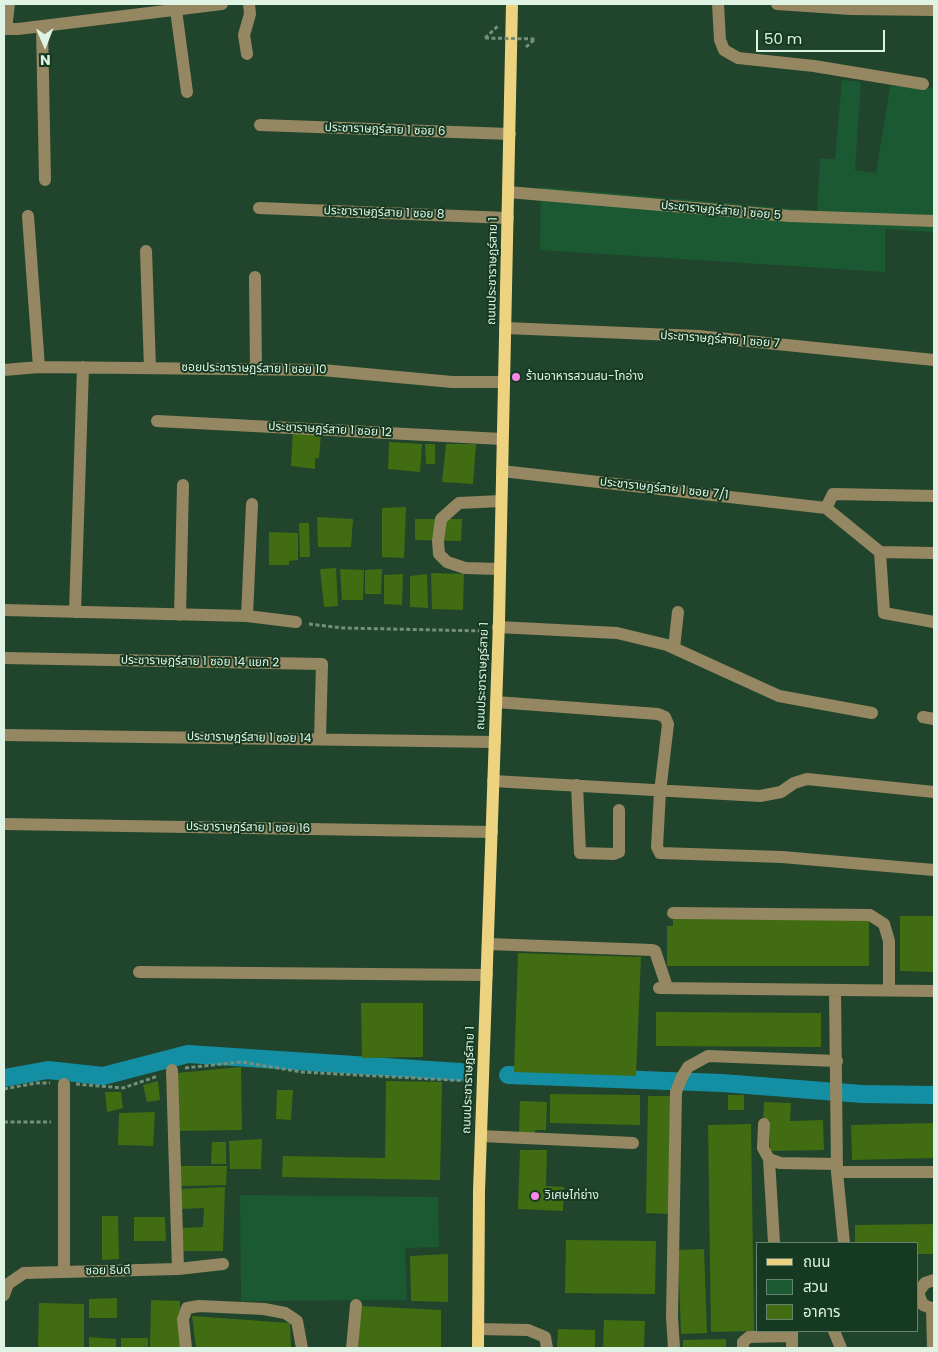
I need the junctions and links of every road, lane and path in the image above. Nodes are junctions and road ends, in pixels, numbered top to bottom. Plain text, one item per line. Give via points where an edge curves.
1 (9, 4) edge
2 (222, 4) edge
3 (249, 4) edge
4 (512, 4) edge
5 (718, 4) edge
6 (777, 4) edge
7 (149, 8) edge
8 (176, 10) junction
9 (934, 10) edge
10 (42, 26) junction
11 (5, 29) edge
12 (485, 38) dead end
13 (535, 39) dead end
14 (247, 54) dead end
15 (923, 84) dead end
16 (187, 92) dead end
17 (260, 125) dead end
18 (510, 134) junction
19 (46, 180) dead end
20 (508, 192) junction
21 (259, 208) dead end
22 (28, 216) dead end
23 (508, 218) junction
24 (934, 222) edge
25 (146, 251) dead end
26 (255, 278) dead end
27 (505, 328) junction
28 (934, 360) edge
29 (39, 367) junction
30 (83, 367) junction
31 (150, 368) junction
32 (4, 370) edge
33 (256, 370) junction
34 (504, 382) junction
35 (157, 421) dead end
36 (502, 438) junction
37 (502, 471) junction
38 (183, 485) dead end
39 (934, 496) edge
40 (501, 501) junction
41 (252, 504) dead end
42 (826, 508) junction
43 (880, 552) junction
44 (934, 553) edge
45 (499, 569) junction
46 (4, 610) edge
47 (75, 612) junction
48 (678, 612) dead end
49 (180, 615) junction
50 (247, 616) junction
51 (296, 622) joint
52 (934, 622) edge
53 (498, 629) junction
54 (674, 648) junction
55 (4, 658) edge
56 (496, 702) junction
57 (872, 713) dead end
58 (4, 736) edge
59 (320, 739) junction
60 (495, 742) junction
61 (493, 781) junction
62 (577, 785) junction
63 (660, 792) junction
64 (934, 792) edge
65 (619, 810) dead end
66 (4, 824) edge
67 (492, 832) junction
68 (934, 870) edge
69 (672, 913) dead end
70 (488, 944) junction
71 (139, 972) dead end
72 (487, 975) junction
73 (836, 990) junction
74 (889, 990) junction
75 (934, 991) edge
76 (837, 1061) junction
77 (172, 1070) junction
78 (483, 1082) junction
79 (64, 1084) junction
80 (4, 1089) edge
81 (4, 1122) edge
82 (64, 1122) junction
83 (764, 1124) dead end
84 (481, 1136) junction
85 (633, 1143) dead end
86 (769, 1159) junction
87 (837, 1168) junction
88 (934, 1172) edge
89 (774, 1242) edge
90 (844, 1242) edge
91 (224, 1264) dead end
92 (178, 1269) junction
93 (64, 1272) junction
94 (934, 1280) edge
95 (919, 1286) edge
96 (4, 1295) edge
97 (356, 1305) dead end
98 (933, 1309) edge
99 (478, 1329) junction
100 (834, 1332) edge
101 (792, 1338) edge
102 (186, 1348) edge
103 (302, 1348) edge
104 (352, 1348) edge
105 (478, 1348) edge
106 (547, 1348) edge
107 (674, 1348) edge
108 (743, 1348) edge
109 (841, 1348) edge
110 (933, 1348) edge

1 - 11 street
2 - 8 street
3 - 14 street via 250,14 244,34
4 - 18 main road, ถนนประชาราษฎร์สาย 1
5 - 15 street via 720,40 724,50 738,58 814,66
6 - 9 street
7 - 8 street
7 - 10 street
8 - 16 street
10 - 11 street
10 - 19 street
12 - 13 path, bridge
17 - 18 street, ประชาราษฎร์สาย 1 ซอย 6
18 - 20 main road, ถนนประชาราษฎร์สาย 1
20 - 23 main road, ถนนประชาราษฎร์สาย 1
20 - 24 street, ประชาราษฎร์สาย 1 ซอย 5 via 789,216
21 - 23 street, ประชาราษฎร์สาย 1 ซอย 8
22 - 29 street
23 - 27 main road, ถนนประชาราษฎร์สาย 1
25 - 31 street
26 - 33 street
27 - 28 street, ประชาราษฎร์สาย 1 ซอย 7 via 698,336
27 - 34 main road, ถนนประชาราษฎร์สาย 1
29 - 30 street, ซอยประชาราษฎร์สาย 1 ซอย 10
29 - 32 street, ซอยประชาราษฎร์สาย 1 ซอย 10
30 - 31 street, ซอยประชาราษฎร์สาย 1 ซอย 10
30 - 47 street
31 - 33 street, ซอยประชาราษฎร์สาย 1 ซอย 10
33 - 34 street, ซอยประชาราษฎร์สาย 1 ซอย 10 via 322,370 452,382
34 - 36 main road, ถนนประชาราษฎร์สาย 1
35 - 36 street, ประชาราษฎร์สาย 1 ซอย 12
36 - 37 main road, ถนนประชาราษฎร์สาย 1
37 - 40 main road, ถนนประชาราษฎร์สาย 1
37 - 42 street, ประชาราษฎร์สาย 1 ซอย 7/1
38 - 49 street
39 - 42 street via 833,494
40 - 45 main road, ถนนประชาราษฎร์สาย 1
40 - 45 street via 459,503 441,519 438,540 439,554 447,562 465,568
41 - 50 street
42 - 43 street
43 - 44 street
43 - 52 street via 884,613
45 - 53 main road, ถนนประชาราษฎร์สาย 1
46 - 47 street
47 - 49 street
48 - 54 street
49 - 50 street
50 - 51 street
51 - 53 path via 343,628
53 - 54 street via 617,633
53 - 56 main road, ถนนประชาราษฎร์สาย 1
54 - 57 street via 778,696
55 - 59 street, ประชาราษฎร์สาย 1 ซอย 14 แยก 2 via 322,664
56 - 60 main road, ถนนประชาราษฎร์สาย 1
56 - 63 street via 665,717 668,724
58 - 59 street, ประชาราษฎร์สาย 1 ซอย 14
59 - 60 street, ประชาราษฎร์สาย 1 ซอย 14
60 - 61 main road, ถนนประชาราษฎร์สาย 1
61 - 62 street
61 - 67 main road, ถนนประชาราษฎร์สาย 1
62 - 63 street
62 - 65 street via 580,853 618,852
63 - 64 street via 772,795 807,779
63 - 68 street via 657,847 660,852 782,857
66 - 67 street, ประชาราษฎร์สาย 1 ซอย 16
67 - 70 main road, ถนนประชาราษฎร์สาย 1
69 - 74 street via 870,915 884,924 890,941
70 - 72 main road, ถนนประชาราษฎร์สาย 1
70 - 73 street via 652,950 655,951 663,988
71 - 72 street
72 - 78 main road, ถนนประชาราษฎร์สาย 1
73 - 74 street
73 - 76 street
74 - 75 street
76 - 87 street
76 - 107 street via 708,1056 688,1067 682,1077 676,1092
77 - 78 path via 241,1062 302,1072
77 - 79 path via 123,1088
77 - 92 street
78 - 84 main road, ถนนประชาราษฎร์สาย 1
79 - 80 path via 36,1083
79 - 82 street
81 - 82 path
82 - 93 street
83 - 86 street via 763,1148
84 - 85 street
84 - 99 main road, ถนนประชาราษฎร์สาย 1
86 - 87 street via 780,1163
86 - 89 street
87 - 88 street
87 - 90 street
91 - 92 street, ซอย ธิบดี
92 - 93 street, ซอย ธิบดี
93 - 96 street, ซอย ธิบดี via 24,1273 8,1284
94 - 95 street
95 - 98 street via 923,1305
97 - 104 street
98 - 110 street
99 - 105 main road, ถนนประชาราษฎร์สาย 1
99 - 106 street via 528,1330 545,1336
100 - 109 street
101 - 108 street via 749,1337 743,1342
102 - 103 street via 183,1319 187,1308 199,1306 285,1313 297,1321

